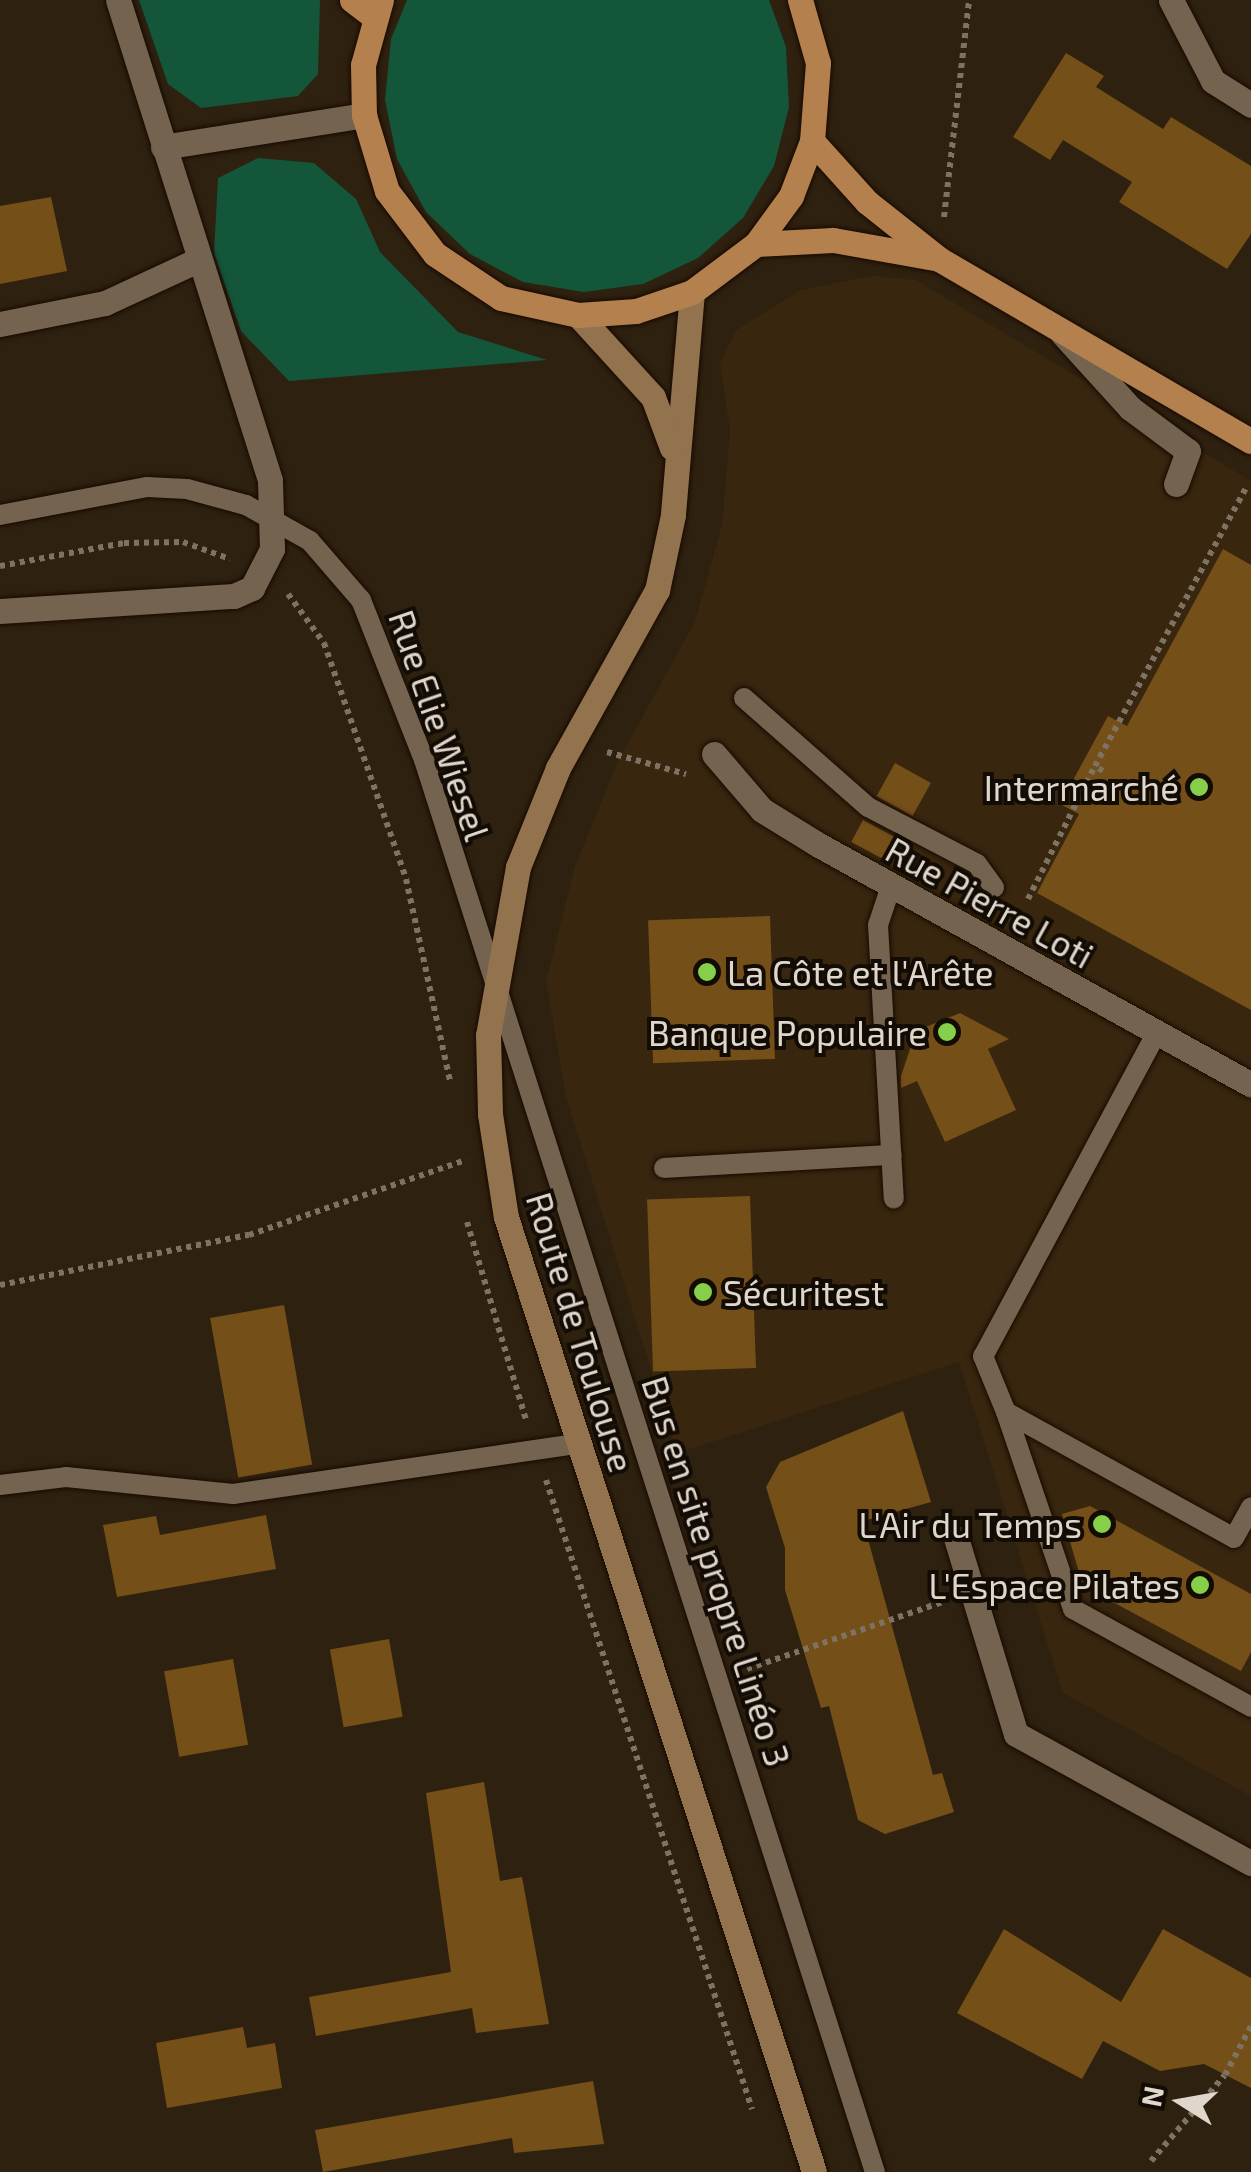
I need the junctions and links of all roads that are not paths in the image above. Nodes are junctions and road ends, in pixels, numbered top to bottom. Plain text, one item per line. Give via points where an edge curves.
1 (118, 0) edge
2 (352, 0) edge
3 (800, 0) edge
4 (1172, 0) edge
5 (377, 8) edge
6 (1251, 105) edge
7 (364, 115) junction
8 (812, 141) junction
9 (163, 147) junction
10 (756, 244) junction
11 (939, 258) junction
12 (198, 260) junction
13 (692, 292) junction
14 (578, 315) junction
15 (1053, 323) junction
16 (0, 324) edge
17 (1251, 442) edge
18 (675, 456) junction
19 (1176, 484) dead end
20 (0, 514) edge
21 (272, 517) junction
22 (0, 611) edge
23 (744, 698) dead end
24 (714, 754) road end
25 (891, 886) junction
26 (994, 887) dead end
27 (494, 991) junction
28 (1156, 1034) junction
29 (1251, 1085) edge
30 (892, 1156) junction
31 (664, 1168) dead end
32 (894, 1199) dead end
33 (1006, 1412) junction
34 (577, 1444) junction
35 (0, 1485) edge
36 (1251, 1507) edge
37 (956, 1538) dead end
38 (1251, 1707) edge
39 (1251, 1863) edge
40 (814, 2172) edge
41 (875, 2172) edge

1 - 9 street
2 - 5 main road
3 - 8 main road via 818,64
4 - 6 street via 1214,81
5 - 7 main road
7 - 9 street
7 - 14 main road via 387,191 434,254 501,298
8 - 10 main road via 790,196
8 - 11 main road via 867,202
9 - 12 street
10 - 11 main road via 833,240
10 - 13 main road
11 - 15 main road
12 - 16 street via 105,303
12 - 21 street via 270,480
13 - 14 main road via 636,311
13 - 18 street, Route de Toulouse
14 - 18 street via 653,397
15 - 17 main road
15 - 19 street via 1130,408 1188,451
18 - 27 street, Route de Toulouse via 656,590 558,768 518,867
20 - 21 lane via 147,487 187,489
21 - 22 street via 260,576 234,596
21 - 27 lane, Rue Elie Wiesel via 337,568 386,648
23 - 26 lane via 868,806 977,864
24 - 25 street, Rue Pierre Loti via 762,810
25 - 28 street, Rue Pierre Loti
25 - 30 lane via 878,925
27 - 34 street, Route de Toulouse via 506,1218
27 - 41 lane, Bus en site propre Linéo 3
28 - 29 street, Rue Pierre Loti
28 - 33 lane via 983,1356
30 - 31 lane
30 - 32 lane
33 - 36 lane via 1234,1538
33 - 38 lane via 1074,1609
34 - 35 lane via 234,1494 66,1477
34 - 40 street, Route de Toulouse
37 - 39 street via 1016,1734

